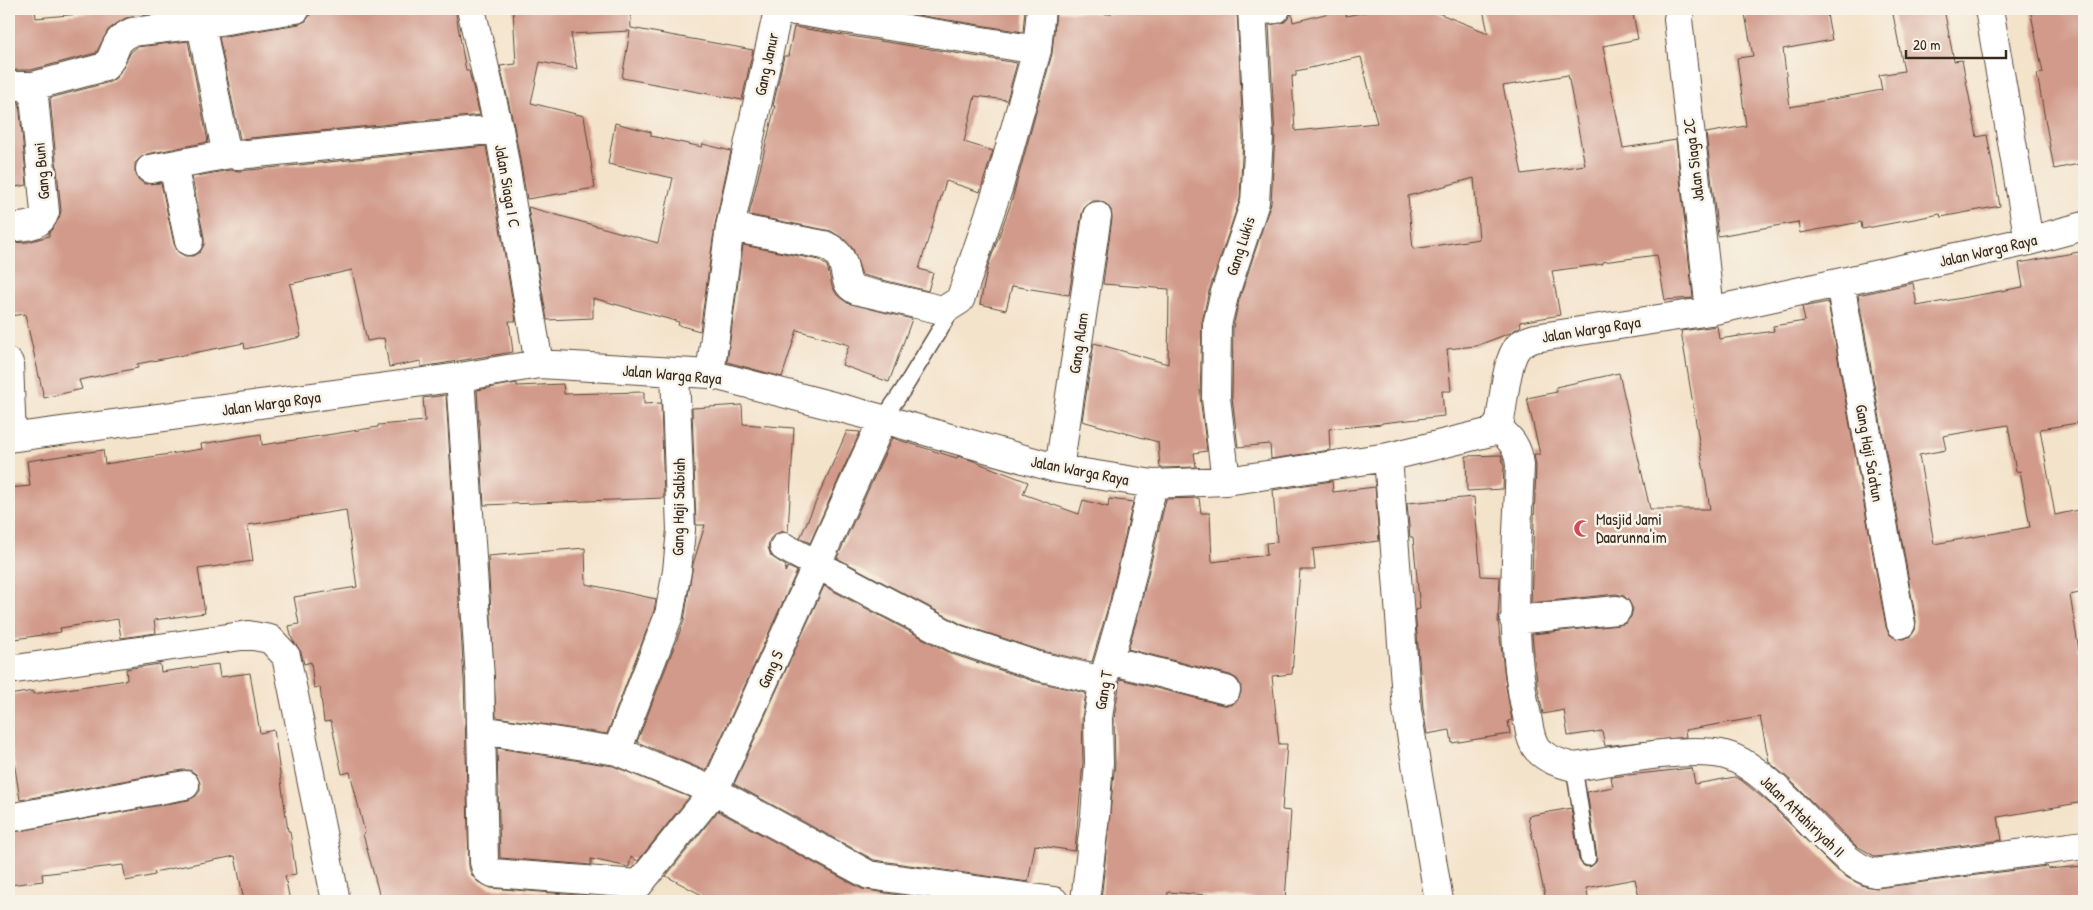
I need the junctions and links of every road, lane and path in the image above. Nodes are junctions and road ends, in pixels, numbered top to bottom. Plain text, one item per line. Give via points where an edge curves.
1 (296, 9) edge
2 (471, 9) edge
3 (1041, 9) edge
4 (1260, 9) edge
5 (1681, 9) edge
6 (1989, 9) edge
7 (201, 24) junction
8 (1037, 50) junction
9 (21, 86) edge
10 (499, 129) junction
11 (230, 154) junction
12 (1097, 216) dead end
13 (2084, 226) edge
14 (730, 227) junction
15 (9, 228) edge
16 (189, 241) dead end
17 (2029, 241) junction
18 (1840, 283) junction
19 (954, 306) junction
20 (1710, 312) junction
21 (9, 363) edge
22 (539, 364) junction
23 (675, 372) junction
24 (710, 374) junction
25 (460, 377) junction
26 (883, 419) junction
27 (1497, 427) junction
28 (10, 437) edge
29 (1388, 457) junction
30 (1059, 469) junction
31 (1226, 481) junction
32 (1153, 484) junction
33 (784, 547) dead end
34 (818, 564) junction
35 (1617, 610) dead end
36 (1514, 620) junction
37 (1901, 624) dead end
38 (9, 670) edge
39 (1106, 670) junction
40 (1226, 690) dead end
41 (481, 730) junction
42 (617, 751) junction
43 (1574, 767) junction
44 (185, 785) dead end
45 (714, 791) junction
46 (9, 818) edge
47 (2084, 845) edge
48 (1588, 858) dead end
49 (633, 893) edge
50 (336, 901) edge
51 (1054, 901) edge
52 (1084, 901) edge
53 (1439, 901) edge

1 - 7 street
2 - 10 street, Jalan Siaga I C
3 - 8 street
4 - 31 street, Gang Lukis via 1255,202 1216,325 1216,398
5 - 20 street, Jalan Siaga 2C via 1678,20
6 - 17 street
7 - 9 street via 132,32 117,43 105,67
7 - 11 street via 225,146
8 - 14 street, Gang Janur via 782,11 777,14
8 - 19 street via 999,186 960,300
9 - 15 street, Gang Buni via 45,212 36,224
10 - 11 street via 238,156
10 - 22 street, Jalan Siaga I C
11 - 16 street via 162,167
12 - 30 street, Gang Alam
13 - 17 street, Jalan Warga Raya
14 - 19 street via 834,249 840,255 849,285 856,290 938,309
14 - 24 street, Gang Janur
17 - 18 street, Jalan Warga Raya
18 - 20 street, Jalan Warga Raya
18 - 37 street, Gang Haji Sa'atun
19 - 26 lane
20 - 27 street, Jalan Warga Raya via 1525,341 1512,356
21 - 28 street
22 - 23 street, Jalan Warga Raya
22 - 25 street, Jalan Warga Raya
23 - 24 street, Jalan Warga Raya
23 - 42 street, Gang Haji Salbiah via 681,510 677,571 669,615
24 - 26 street, Jalan Warga Raya
25 - 28 street, Jalan Warga Raya
25 - 41 street
26 - 30 street, Jalan Warga Raya
26 - 34 street, Gang S
27 - 29 street, Jalan Warga Raya via 1491,432
27 - 36 street via 1512,439 1520,465
29 - 31 street, Jalan Warga Raya
29 - 53 street via 1407,710
30 - 32 street, Jalan Warga Raya
31 - 32 street, Jalan Warga Raya
32 - 39 street, Gang T
33 - 34 street
34 - 39 street via 957,639 1038,666
34 - 45 street, Gang S
35 - 36 street
36 - 43 street, Jalan Attahiriyah II via 1521,692 1532,740 1547,757
38 - 50 street via 248,635 270,640 286,656
39 - 40 street
39 - 52 street, Gang T via 1098,718 1096,807
41 - 42 street
41 - 49 street via 484,862 489,872
42 - 45 street
43 - 47 street, Jalan Attahiriyah II via 1697,752 1739,759 1762,776 1843,856 1864,871 1875,873
43 - 48 lane
44 - 46 street
45 - 49 street, Gang S
45 - 51 street via 868,875

